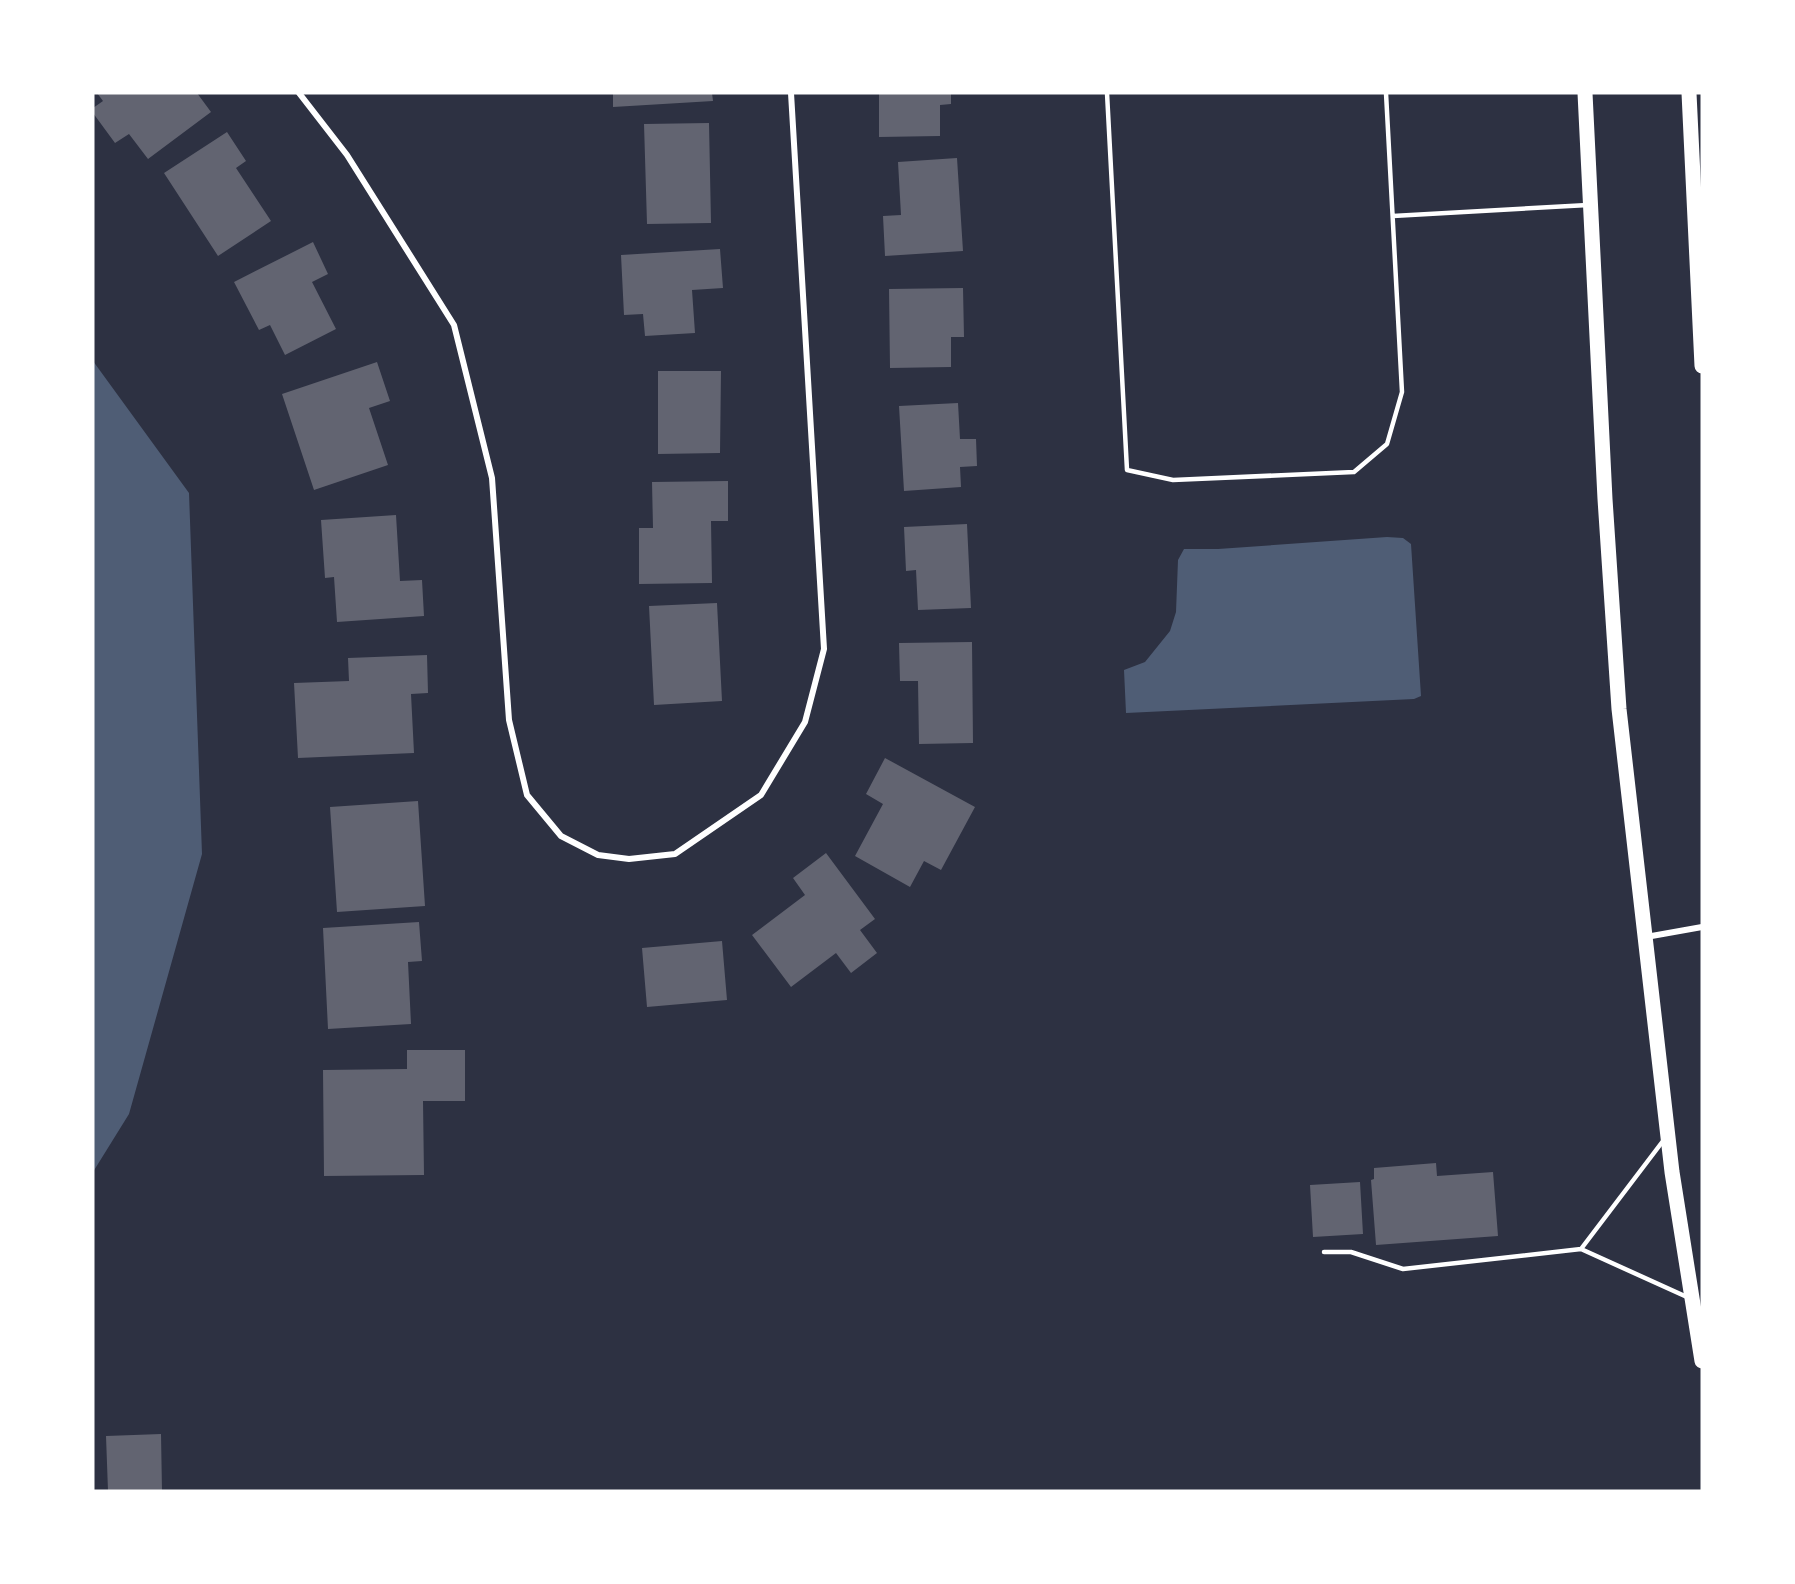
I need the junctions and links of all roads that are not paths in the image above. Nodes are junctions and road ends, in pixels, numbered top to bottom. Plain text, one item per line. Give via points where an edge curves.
1 (299, 93) edge
2 (791, 93) edge
3 (1107, 93) edge
4 (1386, 93) edge
5 (1586, 93) edge
6 (1689, 93) edge
7 (1591, 205) junction
8 (1393, 216) junction
9 (1702, 366) edge
10 (1702, 927) edge
11 (1644, 937) junction
12 (1668, 1134) junction
13 (1581, 1249) junction
14 (1324, 1252) dead end
15 (1693, 1299) junction
16 (1702, 1361) edge

1 - 2 street via 347,155 454,326 492,478 509,720 526,795 561,836 598,855 629,859 675,854 761,795 805,722 824,650
3 - 8 lane via 1127,470 1173,480 1354,472 1387,444 1402,392
4 - 8 lane
5 - 7 main road
6 - 9 main road
7 - 8 lane
7 - 11 main road via 1619,710
10 - 11 street
11 - 12 main road
12 - 13 lane
12 - 15 main road
13 - 14 lane via 1403,1269 1351,1252
13 - 15 lane
15 - 16 main road

